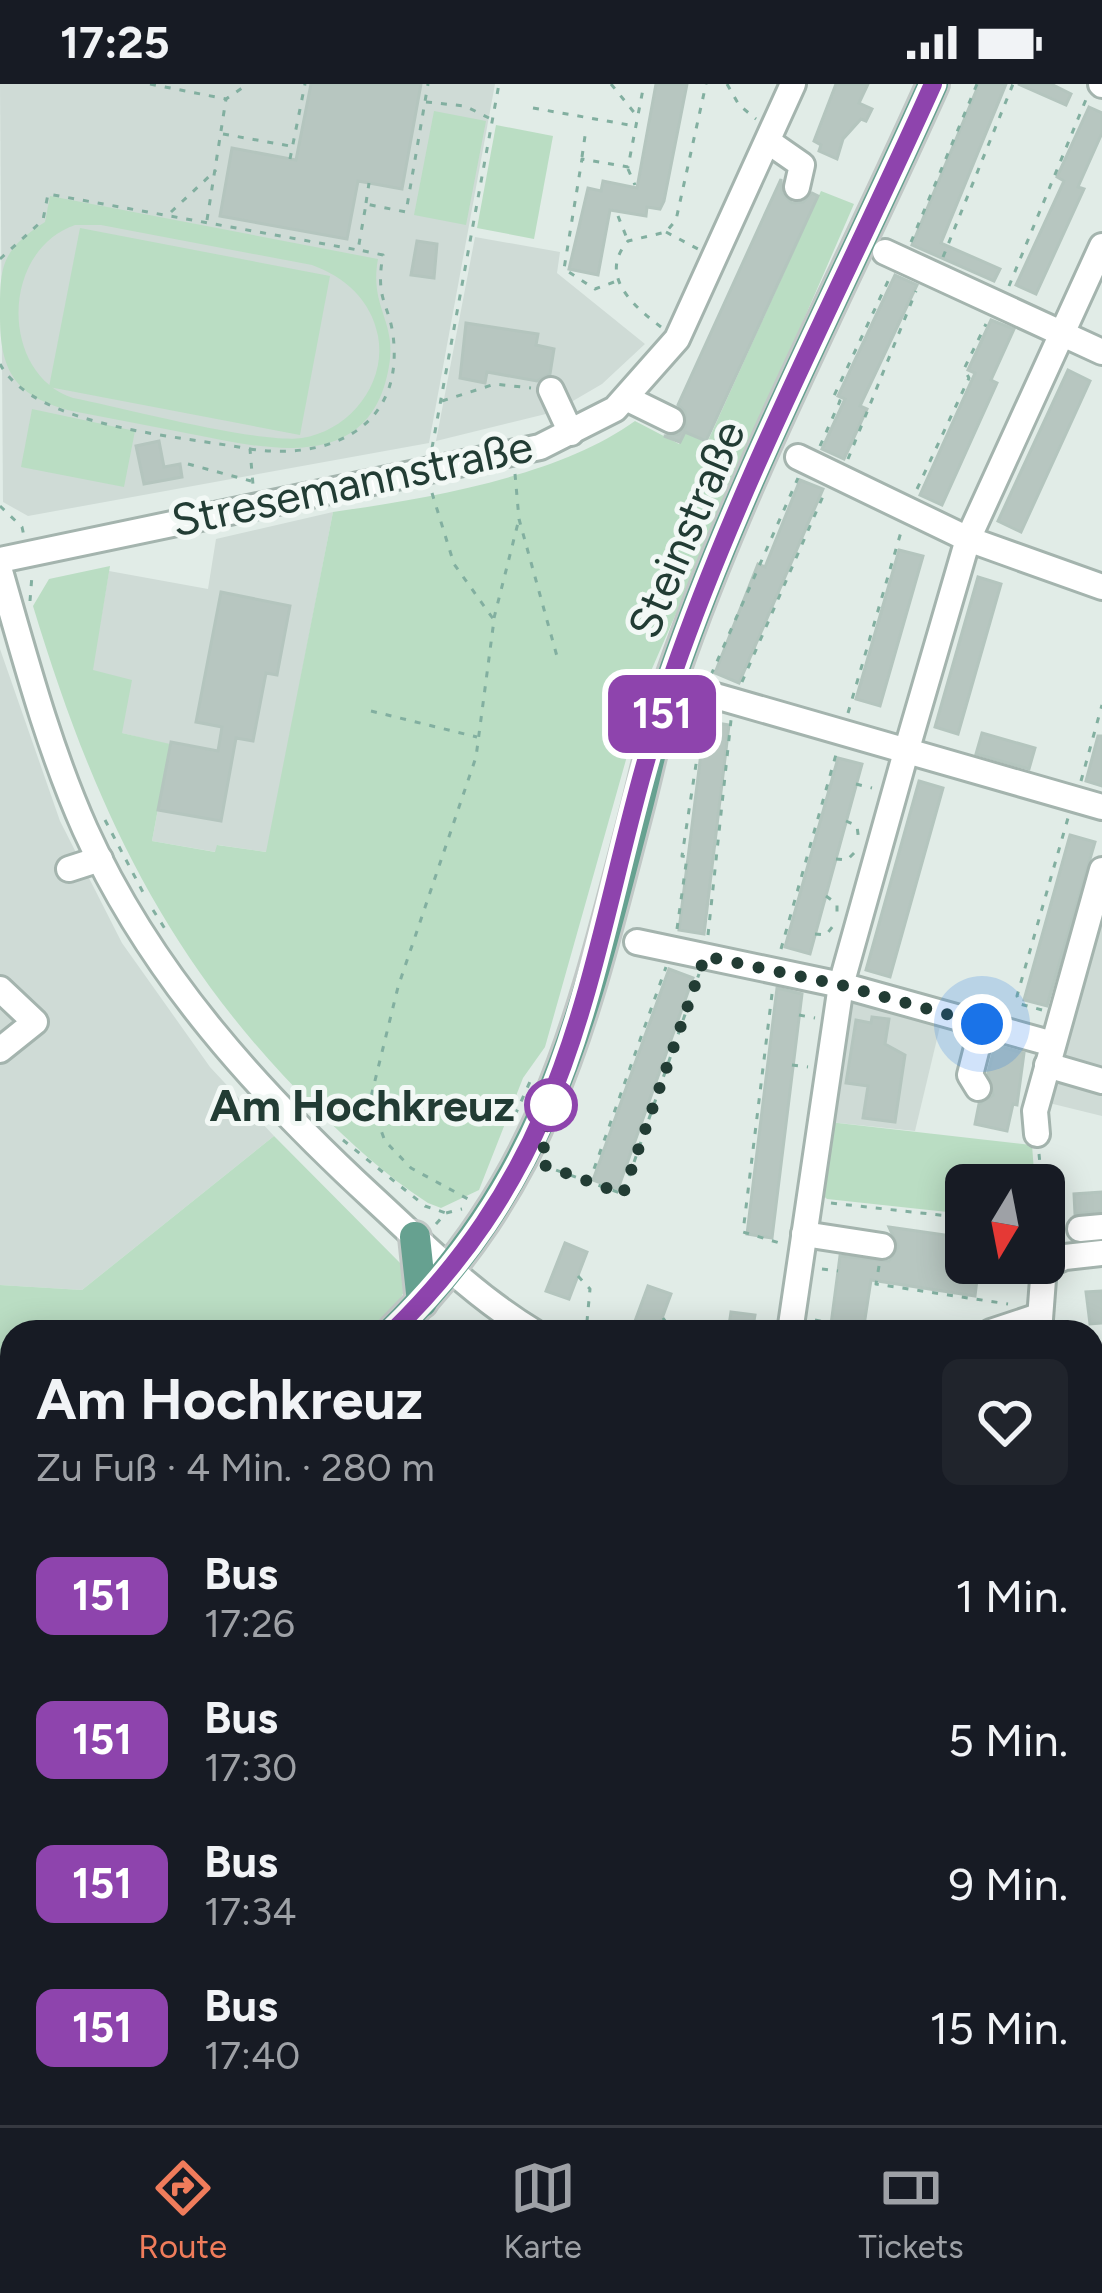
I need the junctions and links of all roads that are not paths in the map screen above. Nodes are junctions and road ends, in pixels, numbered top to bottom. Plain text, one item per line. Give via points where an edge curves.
1 (793, 84) edge
2 (933, 84) edge
3 (771, 138) junction
4 (797, 187) dead end
5 (1102, 246) edge
6 (909, 263) road end
7 (1062, 334) junction
8 (1102, 352) edge
9 (551, 390) road end
10 (626, 398) junction
11 (671, 420) dead end
12 (571, 433) junction
13 (817, 466) road end
14 (968, 539) junction
15 (0, 560) edge
16 (0, 571) edge
17 (1102, 587) edge
18 (16, 617) edge
19 (717, 697) road end
20 (906, 752) junction
21 (1102, 807) edge
22 (100, 860) junction
23 (69, 869) dead end
24 (1102, 870) edge
25 (637, 942) dead end
26 (841, 985) junction
27 (0, 988) edge
28 (982, 1024) junction
29 (0, 1050) edge
30 (1050, 1055) junction
31 (1102, 1081) edge
32 (978, 1088) dead end
33 (1037, 1134) road end
34 (415, 1237) junction
35 (803, 1241) junction
36 (882, 1246) road end
37 (1102, 1253) edge
38 (452, 1270) junction
39 (422, 1302) junction
40 (1039, 1319) edge
41 (404, 1320) edge
42 (496, 1320) edge
43 (792, 1320) edge

1 - 3 street, Stresemannstraße
2 - 38 main road, Steinstraße via 672,677 586,1004 551,1105 496,1209
3 - 4 street via 802,165
3 - 10 street, Stresemannstraße via 677,339
5 - 7 street
6 - 7 street
7 - 8 street
7 - 14 street
9 - 12 street
10 - 11 street
10 - 12 street, Stresemannstraße
12 - 15 street, Stresemannstraße via 427,471 255,493
13 - 14 street
14 - 17 street
14 - 20 street
16 - 18 street
18 - 22 street via 52,748
19 - 20 street
20 - 21 street
20 - 26 street
22 - 23 street
22 - 34 street via 171,979 223,1046
24 - 30 street
25 - 26 street
26 - 28 street
26 - 35 street
27 - 29 street via 34,1022
28 - 30 street
28 - 32 street via 970,1075
30 - 31 street
30 - 33 street
34 - 38 street
34 - 39 main road
35 - 36 street
35 - 43 street
37 - 40 street via 1050,1262 1040,1274
38 - 39 main road, Steinstraße
38 - 42 street
39 - 41 main road, Steinstraße

